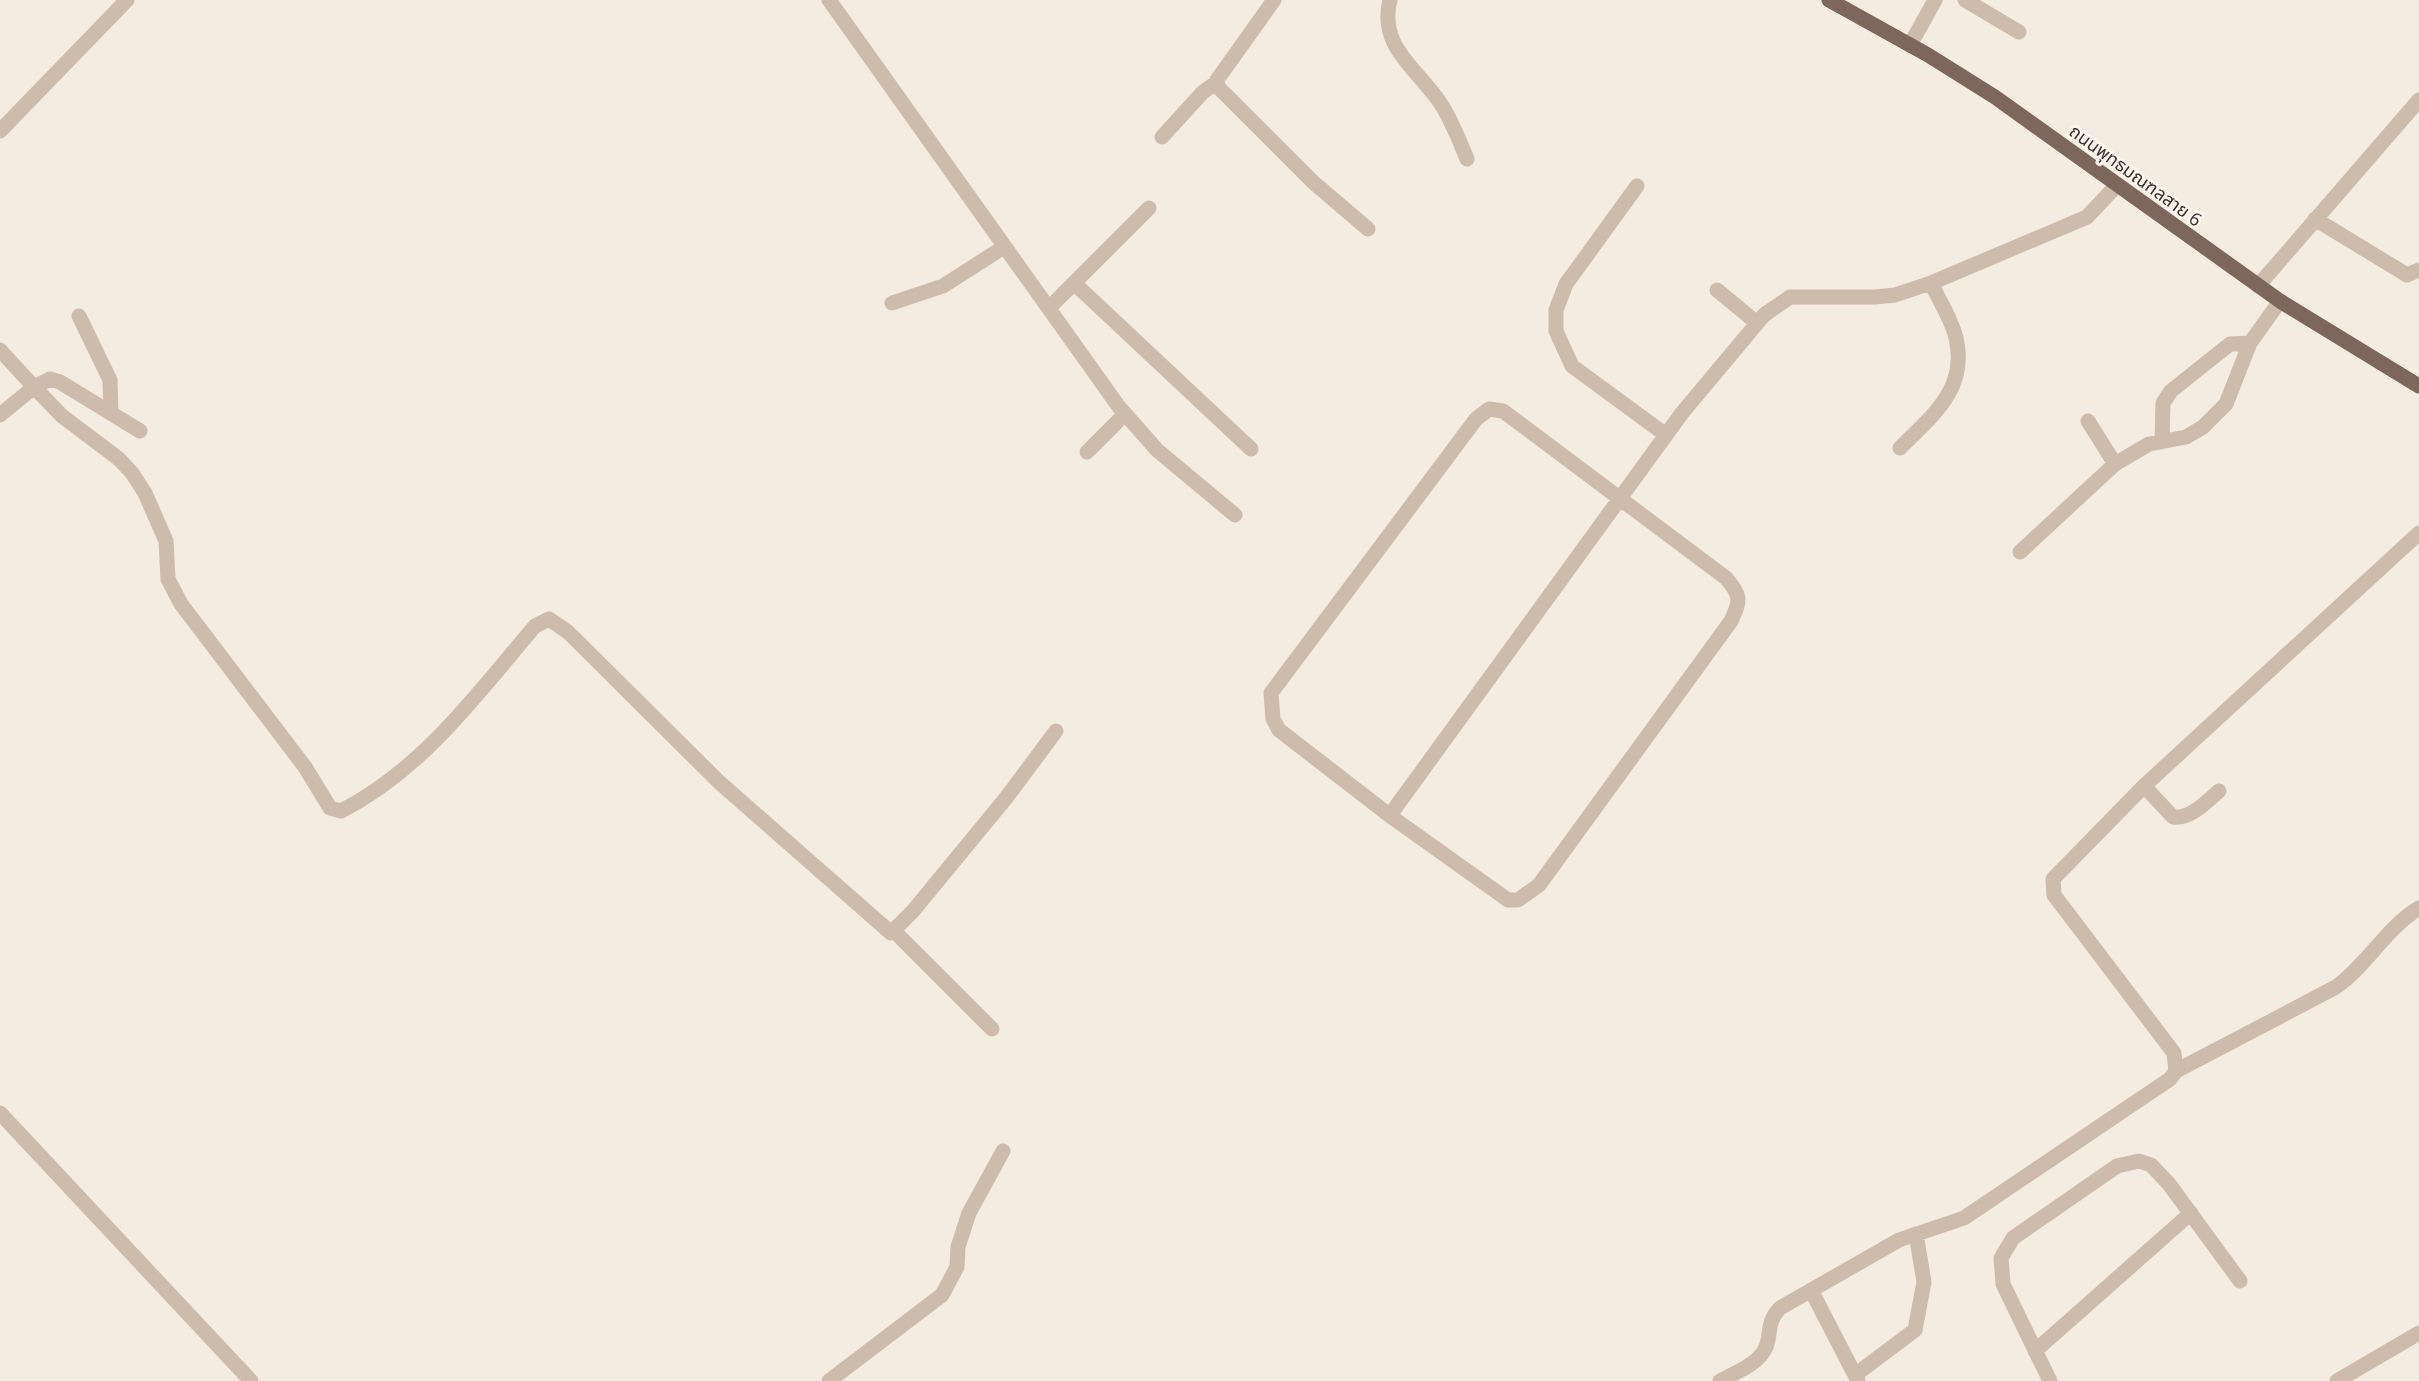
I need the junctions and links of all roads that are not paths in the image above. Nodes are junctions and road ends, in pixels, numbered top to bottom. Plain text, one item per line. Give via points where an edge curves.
1 (127, 0) edge
2 (830, 0) edge
3 (1274, 0) edge
4 (1390, 0) edge
5 (1828, 0) edge
6 (1935, 0) edge
7 (1965, 0) edge
8 (2019, 32) dead end
9 (1910, 45) junction
10 (1216, 82) junction
11 (2419, 100) edge
12 (0, 130) edge
13 (1162, 137) dead end
14 (1467, 159) dead end
15 (2117, 185) junction
16 (1638, 186) dead end
17 (1149, 208) dead end
18 (2315, 219) junction
19 (1368, 229) dead end
20 (1004, 247) junction
21 (2419, 270) edge
22 (1074, 283) junction
23 (1930, 283) junction
24 (2258, 286) junction
25 (1717, 290) dead end
26 (2280, 301) junction
27 (892, 303) dead end
28 (1049, 308) junction
29 (80, 316) dead end
30 (1757, 323) junction
31 (2250, 343) junction
32 (0, 350) edge
33 (2419, 386) edge
34 (34, 387) junction
35 (111, 413) junction
36 (1125, 414) junction
37 (0, 415) edge
38 (2088, 421) dead end
39 (140, 431) dead end
40 (1666, 435) junction
41 (2162, 442) junction
42 (1900, 448) dead end
43 (1251, 449) dead end
44 (1087, 452) dead end
45 (2115, 464) junction
46 (1620, 499) junction
47 (1235, 515) dead end
48 (2419, 533) edge
49 (2020, 552) dead end
50 (1056, 731) dead end
51 (2144, 786) junction
52 (2219, 791) dead end
53 (1390, 815) junction
54 (2419, 908) edge
55 (894, 931) junction
56 (992, 1029) dead end
57 (2176, 1071) junction
58 (0, 1113) edge
59 (1002, 1151) dead end
60 (2191, 1213) junction
61 (1916, 1234) junction
62 (2240, 1281) dead end
63 (1811, 1290) junction
64 (2419, 1333) edge
65 (2035, 1352) junction
66 (1856, 1378) edge
67 (251, 1381) edge
68 (829, 1381) edge
69 (1720, 1381) edge
70 (2050, 1381) edge
71 (2337, 1381) edge

1 - 12 street
2 - 20 street
3 - 10 street
4 - 14 street via 1390,37 1440,103
5 - 9 main road, ถนนพุทธมณฑลสาย 6
6 - 9 street
7 - 8 street
9 - 15 main road, ถนนพุทธมณฑลสาย 6 via 1995,97
10 - 13 street
10 - 19 street via 1227,99
11 - 18 street
15 - 23 street via 2087,217
15 - 24 main road, ถนนพุทธมณฑลสาย 6
16 - 40 street via 1566,284 1556,310 1556,331 1572,366
17 - 22 street
18 - 21 street via 2407,275
18 - 24 street
20 - 27 street via 943,286
20 - 28 street
22 - 28 street
22 - 43 street
23 - 30 street via 1895,295 1790,297
23 - 42 street via 1956,338 1957,370 1951,393
24 - 26 main road, ถนนพุทธมณฑลสาย 6
25 - 30 street
26 - 31 street
26 - 33 main road, ถนนพุทธมณฑลสาย 6
28 - 36 street
29 - 35 street via 110,380
30 - 40 street
31 - 41 street via 2226,404 2203,427 2186,437
31 - 41 street via 2230,344 2170,391 2163,403
32 - 34 street
34 - 35 street via 43,380 54,380
34 - 37 street
34 - 55 street via 62,416 132,473 166,541 168,579 181,604 304,767 330,808 341,811 353,805 420,756 535,626 549,619 568,632 719,782 884,929
35 - 39 street
36 - 44 street
36 - 47 street via 1157,450
38 - 45 street
40 - 46 street
41 - 45 street via 2149,444
45 - 49 street
46 - 53 street
46 - 53 street via 1726,578 1737,592 1739,604 1731,621 1546,876 1530,894 1508,900
46 - 53 street via 1503,411 1489,409 1482,413 1270,693 1273,719 1279,730
48 - 51 street
50 - 55 street via 1006,798
51 - 52 street via 2173,817 2181,818
51 - 57 street via 2053,879 2052,887 2054,895 2174,1053
54 - 57 street via 2336,987
55 - 56 street
57 - 61 street via 2170,1079 1964,1218
58 - 67 street
59 - 68 street via 969,1213 958,1247 957,1267 942,1295
60 - 62 street
60 - 65 street
60 - 65 street via 2151,1166 2139,1161 2117,1166 2013,1238 2001,1258 2003,1284
61 - 63 street
61 - 66 street via 1924,1282 1915,1330
63 - 66 street
63 - 69 street via 1770,1318 1766,1348 1755,1361
64 - 71 street
65 - 70 street

